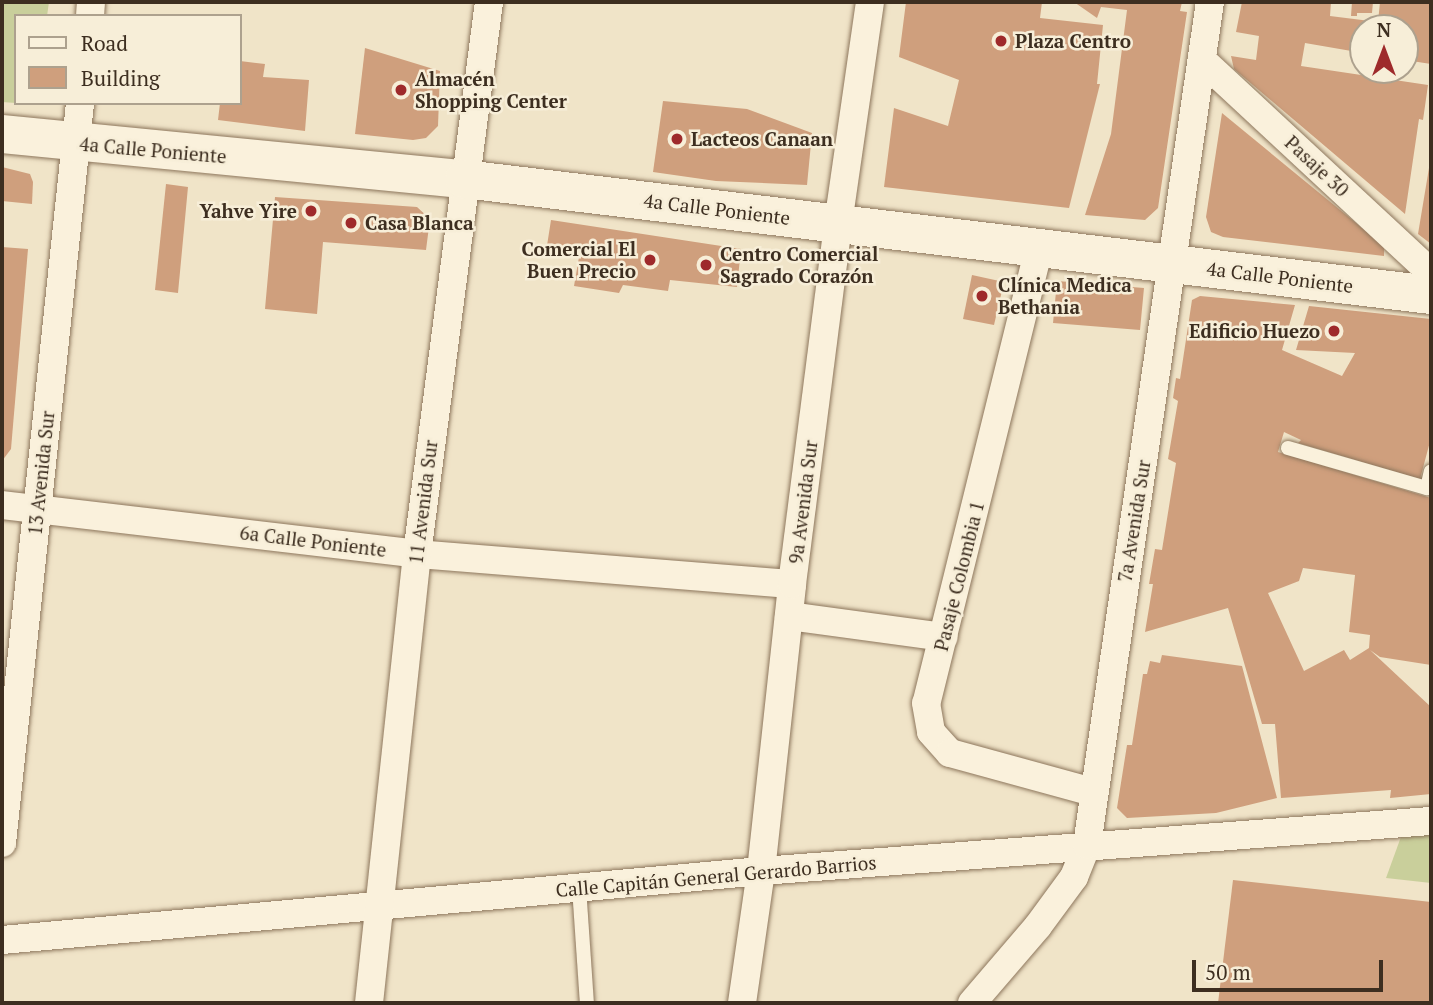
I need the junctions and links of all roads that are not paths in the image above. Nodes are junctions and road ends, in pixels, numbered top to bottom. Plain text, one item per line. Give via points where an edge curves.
1 (489, 2) edge
2 (870, 2) edge
3 (1210, 2) edge
4 (1202, 60) junction
5 (80, 105) edge
6 (2, 134) edge
7 (76, 143) junction
8 (464, 178) junction
9 (838, 223) junction
10 (1039, 248) junction
11 (1174, 264) junction
12 (1431, 272) edge
13 (1431, 295) edge
14 (1288, 448) dead end
15 (1431, 471) edge
16 (2, 505) edge
17 (37, 508) junction
18 (416, 554) junction
19 (792, 584) junction
20 (789, 616) junction
21 (944, 636) junction
22 (1093, 792) junction
23 (1431, 821) edge
24 (2, 844) edge
25 (1087, 845) junction
26 (761, 871) junction
27 (579, 887) junction
28 (381, 904) junction
29 (2, 940) edge
30 (369, 1003) edge
31 (587, 1003) edge
32 (742, 1003) edge
33 (972, 1003) edge

1 - 8 street, 11 Avenida Sur
2 - 9 street, 9a Avenida Sur
3 - 4 street, 7a Avenida Sur
4 - 11 street, 7a Avenida Sur
4 - 12 street, Pasaje 30
5 - 7 street, 13 Avenida Sur
6 - 7 street, 4a Calle Poniente
7 - 8 street, 4a Calle Poniente
7 - 17 street, 13 Avenida Sur
8 - 9 street, 4a Calle Poniente
8 - 18 street, 11 Avenida Sur
9 - 10 street, 4a Calle Poniente
9 - 19 street, 9a Avenida Sur
10 - 11 street, 4a Calle Poniente
10 - 21 street, Pasaje Colombia 1
11 - 13 street, 4a Calle Poniente
11 - 22 street, 7a Avenida Sur
14 - 15 lane via 1427,488
16 - 17 street, 6a Calle Poniente
17 - 18 street, 6a Calle Poniente
17 - 24 street, 13 Avenida Sur
18 - 19 street, 6a Calle Poniente
18 - 28 street, 11 Avenida Sur
19 - 20 street, 9a Avenida Sur
20 - 21 street
20 - 26 street, 9a Avenida Sur
21 - 22 street, Pasaje Colombia 1 via 926,703 931,732 950,753
22 - 25 street, 7a Avenida Sur
23 - 25 street, Calle Capitán General Gerardo Barrios
25 - 26 street, Calle Capitán General Gerardo Barrios
25 - 33 street, 7a Avenida Sur via 1074,877
26 - 27 street, Calle Capitán General Gerardo Barrios
26 - 32 street, 9a Avenida Sur
27 - 28 street, Calle Capitán General Gerardo Barrios
27 - 31 lane
28 - 29 street, Calle Capitán General Gerardo Barrios
28 - 30 street, 11 Avenida Sur

